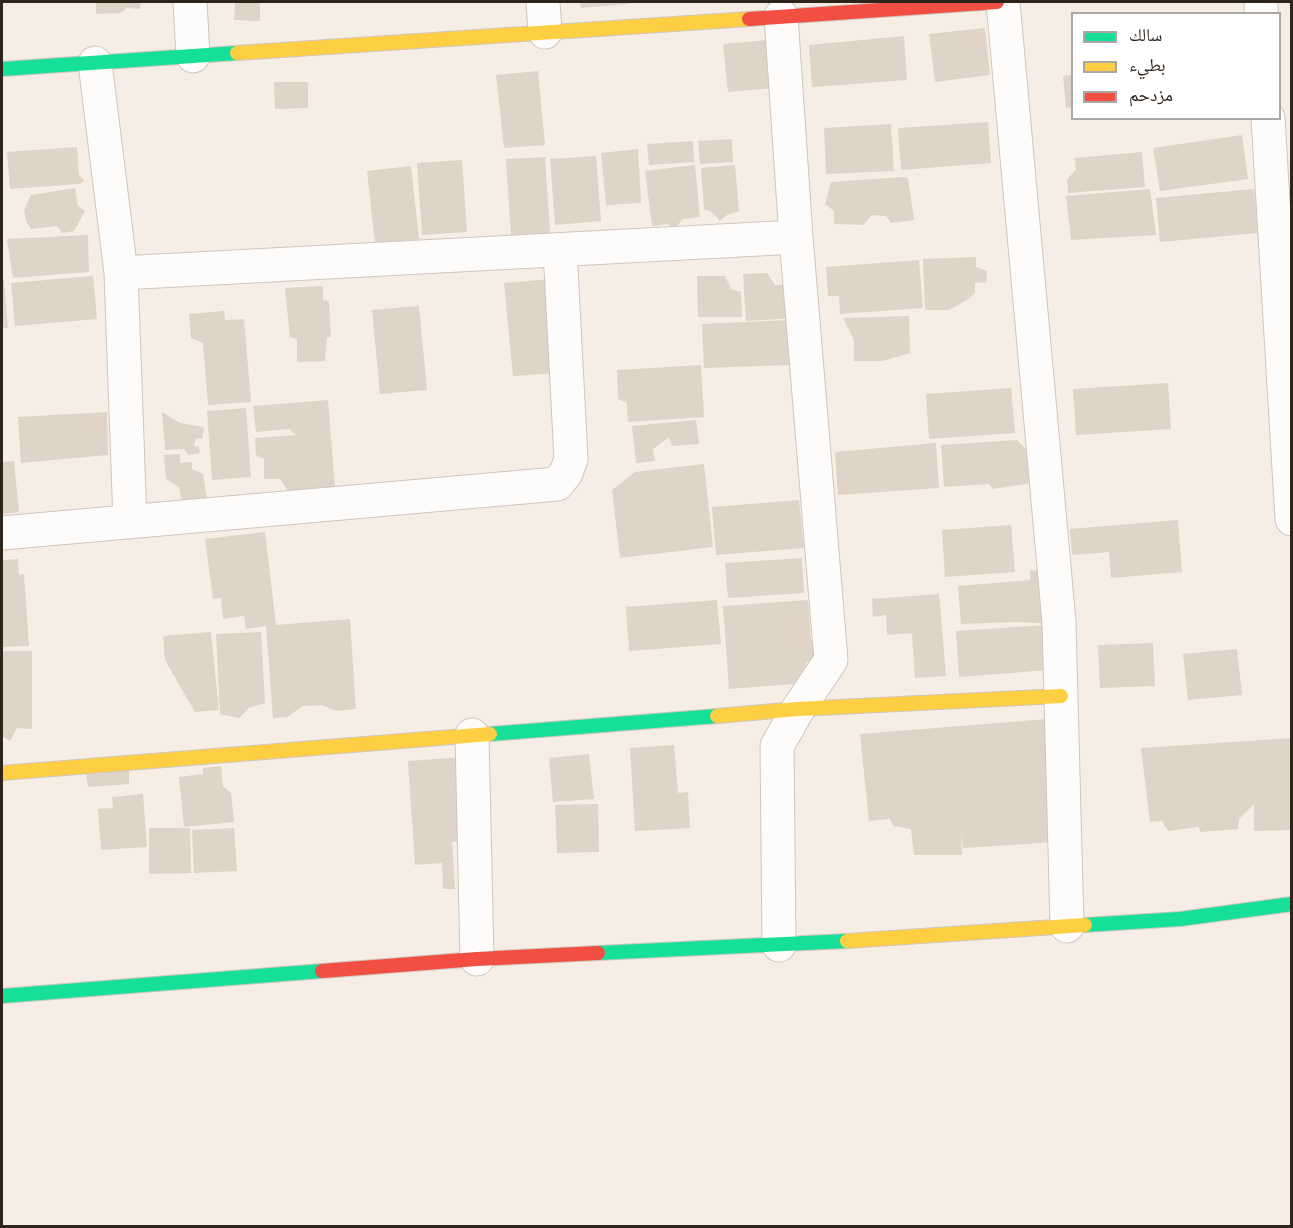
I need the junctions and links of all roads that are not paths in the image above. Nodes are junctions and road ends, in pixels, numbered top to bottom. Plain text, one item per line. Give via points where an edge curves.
1 (190, 2) edge
2 (997, 2) edge
3 (1003, 2) edge
4 (781, 16) junction
5 (544, 17) edge
6 (193, 56) junction
7 (95, 63) junction
8 (2, 69) edge
9 (1268, 120) edge
10 (796, 237) junction
11 (560, 250) junction
12 (121, 273) junction
13 (1292, 519) edge
14 (130, 522) junction
15 (2, 533) edge
16 (1061, 696) junction
17 (798, 709) junction
18 (472, 735) junction
19 (2, 773) edge
20 (1292, 904) edge
21 (1067, 926) junction
22 (779, 945) junction
23 (477, 959) junction
24 (2, 996) edge

1 - 6 street
2 - 4 street
3 - 16 street via 1059,622
4 - 5 street
4 - 10 street
5 - 6 street
6 - 7 street
7 - 8 street
7 - 12 street
9 - 13 street
10 - 11 street
10 - 17 street via 831,660
11 - 12 street
11 - 14 street via 571,459 557,484
12 - 14 street
14 - 15 street
16 - 17 street
16 - 21 street
17 - 18 street
17 - 22 street via 777,746
18 - 19 street
18 - 23 street
20 - 21 street via 1180,919
21 - 22 street
22 - 23 street
23 - 24 street

